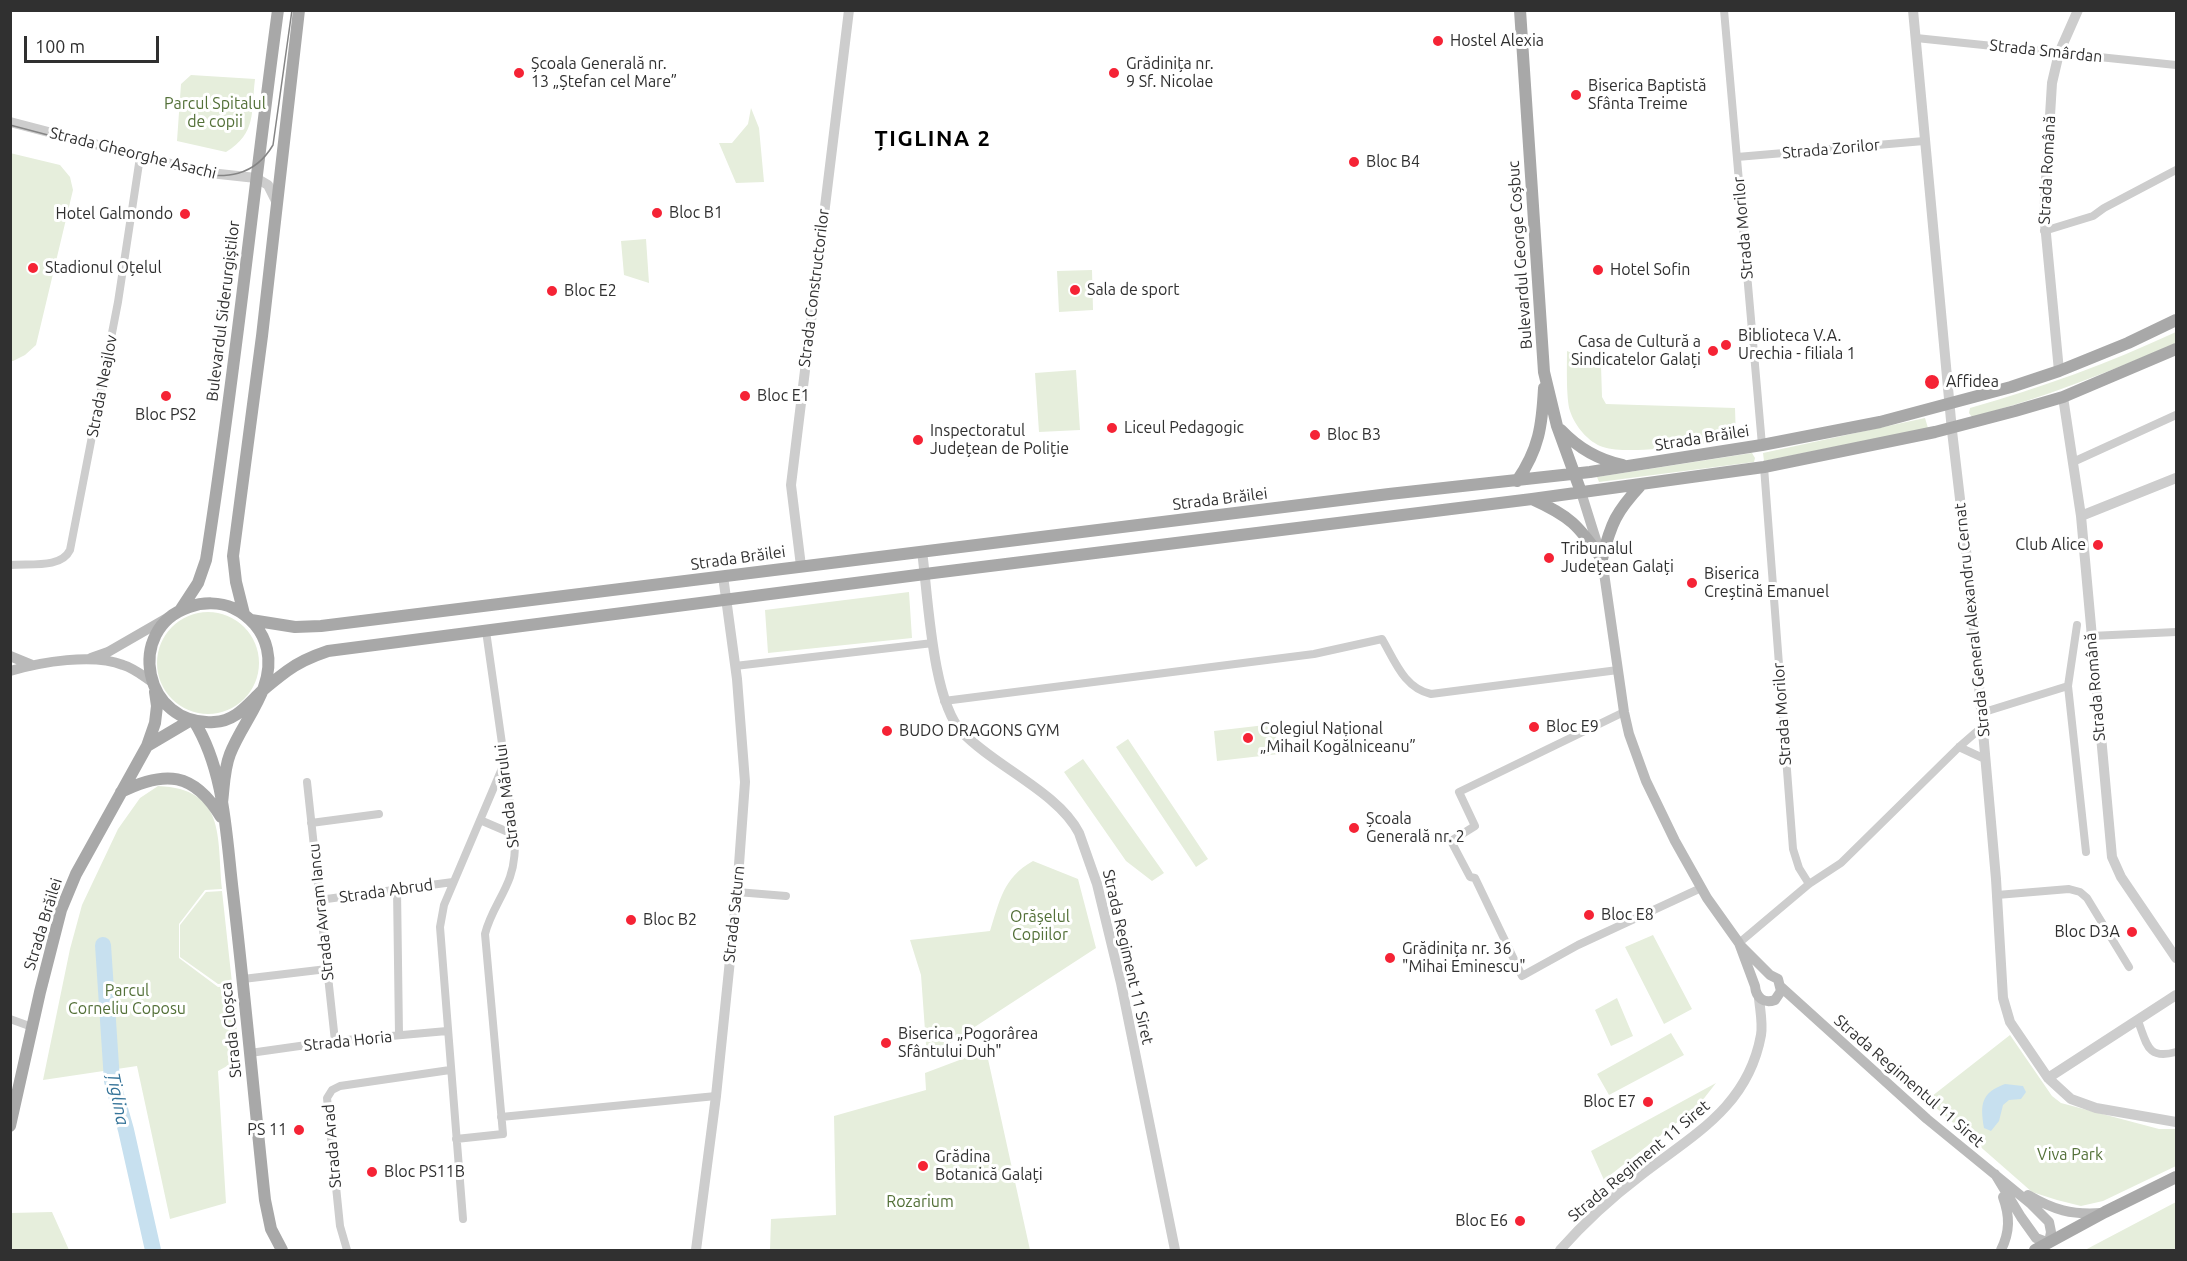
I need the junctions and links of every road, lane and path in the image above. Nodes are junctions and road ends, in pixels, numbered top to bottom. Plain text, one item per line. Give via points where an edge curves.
1 (278, 10) edge
2 (299, 10) edge
3 (849, 10) edge
4 (1520, 10) edge
5 (1724, 10) edge
6 (1913, 10) edge
7 (2078, 10) edge
8 (1916, 38) junction
9 (2059, 53) junction
10 (2176, 65) edge
11 (10, 122) edge
12 (1924, 141) junction
13 (140, 157) junction
14 (1737, 157) junction
15 (2176, 170) edge
16 (256, 178) junction
17 (276, 201) junction
18 (2044, 231) junction
19 (2176, 320) edge
20 (2176, 350) edge
21 (2059, 370) junction
22 (1544, 372) junction
23 (2063, 397) junction
24 (1950, 404) junction
25 (2176, 415) edge
26 (1557, 426) junction
27 (1952, 428) junction
28 (1762, 445) junction
29 (2073, 462) junction
30 (1636, 465) junction
31 (1764, 467) junction
32 (1574, 474) junction
33 (2176, 478) edge
34 (1517, 481) junction
35 (1641, 485) junction
36 (1581, 492) junction
37 (1532, 500) junction
38 (2081, 516) junction
39 (922, 551) junction
40 (1602, 559) junction
41 (10, 565) edge
42 (801, 566) junction
43 (925, 574) junction
44 (723, 576) junction
45 (726, 600) junction
46 (177, 612) junction
47 (248, 617) junction
48 (2077, 625) dead end
49 (486, 631) junction
50 (2176, 632) edge
51 (2091, 636) junction
52 (933, 643) junction
53 (10, 656) edge
54 (88, 659) junction
55 (32, 665) junction
56 (735, 666) junction
57 (1617, 670) junction
58 (10, 671) edge
59 (153, 685) junction
60 (2068, 686) junction
61 (262, 692) junction
62 (944, 701) junction
63 (1624, 712) junction
64 (1981, 713) junction
65 (193, 721) junction
66 (1982, 727) junction
67 (147, 746) junction
68 (1959, 747) junction
69 (1985, 759) junction
70 (504, 765) junction
71 (307, 782) dead end
72 (121, 792) junction
73 (222, 803) junction
74 (379, 814) dead end
75 (224, 820) junction
76 (480, 820) junction
77 (311, 823) junction
78 (515, 834) junction
79 (2086, 852) dead end
80 (453, 882) junction
81 (1809, 884) junction
82 (1701, 888) junction
83 (397, 889) junction
84 (737, 892) junction
85 (1996, 895) junction
86 (786, 896) dead end
87 (319, 900) junction
88 (1740, 945) junction
89 (2176, 958) edge
90 (2129, 967) dead end
91 (327, 969) junction
92 (1768, 975) junction
93 (243, 979) junction
94 (1755, 986) junction
95 (1781, 987) junction
96 (2176, 994) edge
97 (1759, 998) junction
98 (1773, 1001) junction
99 (1805, 1009) junction
100 (10, 1018) edge
101 (2138, 1021) junction
102 (32, 1027) junction
103 (1762, 1027) junction
104 (447, 1031) junction
105 (399, 1035) junction
106 (335, 1041) junction
107 (2176, 1052) edge
108 (250, 1053) junction
109 (450, 1070) junction
110 (2048, 1078) junction
111 (716, 1096) junction
112 (501, 1117) junction
113 (2176, 1122) edge
114 (10, 1126) edge
115 (456, 1140) junction
116 (1995, 1174) junction
117 (2176, 1177) edge
118 (2105, 1212) junction
119 (463, 1219) dead end
120 (2049, 1243) junction
121 (282, 1251) edge
122 (347, 1251) edge
123 (696, 1251) edge
124 (1175, 1251) edge
125 (1560, 1251) edge
126 (2001, 1251) edge
127 (2035, 1251) edge

1 - 16 main road, Bulevardul Siderurgiștilor
2 - 17 main road
3 - 42 street, Strada Constructorilor via 791,485
4 - 22 main road, Bulevardul George Coșbuc
5 - 14 street, Strada Morilor
6 - 8 street, Strada General Alexandru Cernat
7 - 9 street, Strada Română
8 - 9 street, Strada Smârdan
8 - 12 street, Strada General Alexandru Cernat
9 - 10 street, Strada Smârdan
9 - 18 street, Strada Română via 2049,115
11 - 13 street, Strada Gheorghe Asachi
12 - 14 street, Strada Zorilor
12 - 24 street, Strada General Alexandru Cernat
13 - 16 street, Strada Gheorghe Asachi via 210,173
13 - 41 street, Strada Neajlov via 118,302 70,550 58,561
14 - 28 street, Strada Morilor
15 - 18 street via 2093,216
16 - 17 street via 268,185
16 - 46 main road, Bulevardul Siderurgiștilor via 206,560 198,583
17 - 47 main road via 233,556 236,582
18 - 21 street, Strada Română
19 - 21 main road, Strada Brăilei
20 - 23 main road
21 - 24 main road, Strada Brăilei
22 - 26 main road, Bulevardul George Coșbuc
22 - 34 main road via 1542,417 1535,452
23 - 27 main road
23 - 29 street, Strada Română
24 - 27 street, Strada General Alexandru Cernat
24 - 28 main road, Strada Brăilei
25 - 29 street
26 - 30 main road via 1597,457
26 - 32 main road, Bulevardul George Coșbuc
27 - 31 main road
27 - 64 street, Strada General Alexandru Cernat
28 - 30 main road, Strada Brăilei
29 - 38 street, Strada Română
30 - 32 main road, Strada Brăilei
31 - 35 main road
31 - 81 street, Strada Morilor via 1793,849
32 - 34 main road, Strada Brăilei
32 - 36 main road, Bulevardul George Coșbuc
33 - 38 street
34 - 39 main road, Strada Brăilei
35 - 36 main road
35 - 40 main road via 1615,516
36 - 37 main road
36 - 40 main road, Strada Regiment 11 Siret
37 - 40 main road via 1574,523
37 - 43 main road
38 - 51 street, Strada Română
39 - 42 main road, Strada Brăilei
39 - 43 street, Strada Regiment 11 Siret
40 - 57 main road, Strada Regiment 11 Siret
42 - 44 main road, Strada Brăilei
43 - 45 main road
43 - 52 street, Strada Regiment 11 Siret
44 - 45 street, Strada Saturn
44 - 47 main road, Strada Brăilei via 321,626 295,627
45 - 49 main road
45 - 56 street, Strada Saturn
46 - 47 main road, Strada Brăilei via 197,604 214,603
46 - 54 main road via 108,652
46 - 59 main road via 161,627 151,646 149,669
47 - 61 main road via 267,648 267,676
48 - 60 street, Strada Română
49 - 61 main road via 328,651 289,670
49 - 70 street, Strada Mărului
50 - 51 street
51 - 89 street, Strada Română via 2112,857 2121,877
52 - 56 street
52 - 62 street, Strada Regiment 11 Siret
53 - 55 main road
54 - 55 main road
54 - 59 main road via 124,665
55 - 58 main road
56 - 84 street, Strada Saturn via 745,782
57 - 62 street via 1431,694 1408,682 1382,639 1314,654
57 - 63 main road, Strada Regiment 11 Siret
59 - 65 main road via 171,710
59 - 67 main road, Strada Brăilei via 155,723
60 - 64 street
60 - 79 street, Strada Română
61 - 65 main road via 233,718 214,723
61 - 73 main road, Strada Cloșca via 229,756
62 - 124 street, Strada Regiment 11 Siret via 960,731 1056,804 1079,832 1097,884 1120,983
63 - 82 main road, Strada Regiment 11 Siret via 1646,780
63 - 82 street via 1459,792 1475,826 1451,841 1470,877 1475,878 1522,976 1578,945
64 - 66 street, Strada General Alexandru Cernat
65 - 67 main road
65 - 73 main road, Strada Cloșca via 211,753
66 - 68 street
66 - 69 street, Strada General Alexandru Cernat
67 - 72 main road, Strada Brăilei
68 - 69 street
68 - 81 street via 1840,863
69 - 85 street, Strada General Alexandru Cernat
70 - 76 street
70 - 78 street, Strada Mărului
71 - 77 street, Strada Avram Iancu
72 - 75 main road via 149,780 181,780 202,791
72 - 102 main road, Strada Brăilei via 61,910
73 - 75 main road, Strada Cloșca
74 - 77 street
75 - 93 main road, Strada Cloșca
76 - 78 street
76 - 80 street
77 - 87 street, Strada Avram Iancu
78 - 112 street, Strada Mărului via 510,876 485,934
80 - 83 street, Strada Abrud
80 - 104 street via 440,927
81 - 88 street
82 - 88 main road, Strada Regiment 11 Siret
83 - 87 street, Strada Abrud
83 - 105 street
84 - 86 street
84 - 111 street, Strada Saturn
85 - 90 street via 2080,891
85 - 110 street, Strada General Alexandru Cernat via 2006,1013
87 - 91 street, Strada Avram Iancu
88 - 92 main road, Strada Regiment 11 Siret
88 - 94 main road, Strada Regiment 11 Siret
91 - 93 street
91 - 106 street, Strada Avram Iancu
92 - 94 main road
92 - 95 main road, Strada Regiment 11 Siret via 1778,980
93 - 108 main road, Strada Cloșca
94 - 97 main road, Strada Regiment 11 Siret
95 - 98 main road, Strada Regiment 11 Siret
95 - 99 main road, Strada Regimentul 11 Siret
96 - 101 street
97 - 98 main road
97 - 103 street, Strada Regiment 11 Siret
98 - 99 main road
98 - 103 street, Strada Regiment 11 Siret
99 - 116 main road, Strada Regimentul 11 Siret via 1944,1134
100 - 102 street
101 - 107 street via 2150,1050 2165,1055
101 - 110 street
102 - 114 main road, Strada Brăilei
103 - 125 street, Strada Regiment 11 Siret via 1753,1065 1712,1123 1638,1177
104 - 105 street, Strada Horia
104 - 109 street
105 - 106 street, Strada Horia
106 - 108 street, Strada Horia
108 - 121 main road, Strada Cloșca via 265,1200 271,1228
109 - 115 street
109 - 122 street, Strada Arad via 340,1086 327,1098 340,1226
110 - 113 street, Strada General Alexandru Cernat via 2082,1105
111 - 112 street
111 - 123 street, Strada Saturn
112 - 115 street, Strada Mărului via 503,1134
115 - 119 street
116 - 118 main road via 2049,1207 2081,1214
116 - 120 main road via 2036,1238
116 - 120 main road via 2049,1222
116 - 126 main road via 2008,1213 2009,1229
117 - 118 main road
118 - 120 main road
120 - 127 main road

